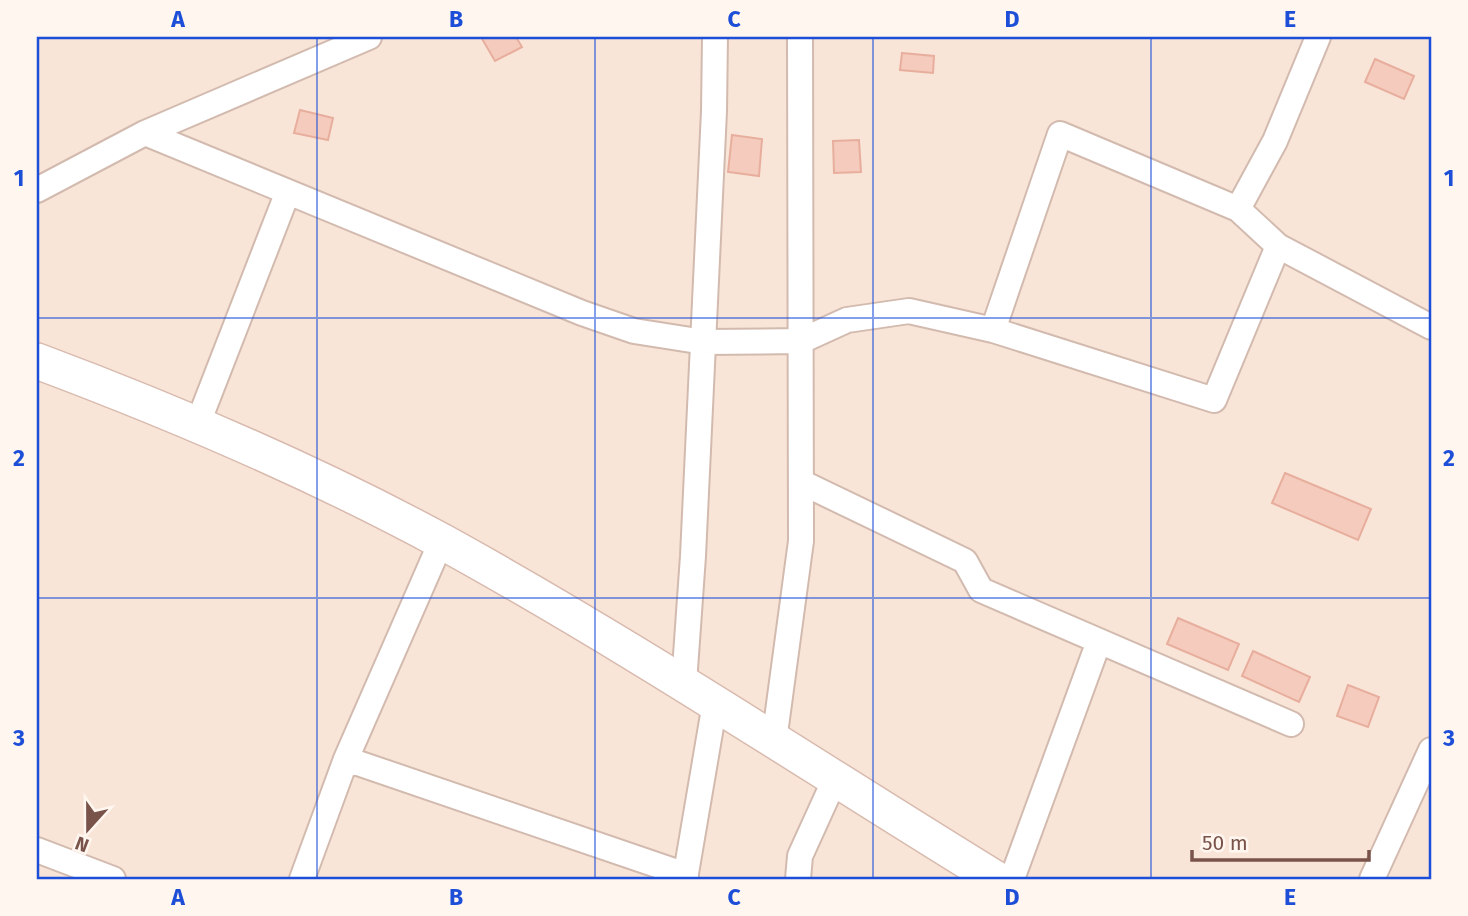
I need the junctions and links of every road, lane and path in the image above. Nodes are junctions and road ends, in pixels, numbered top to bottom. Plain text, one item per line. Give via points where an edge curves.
1 (369, 37) edge
2 (715, 37) edge
3 (800, 37) edge
4 (1318, 37) edge
5 (145, 133) junction
6 (37, 190) edge
7 (287, 194) junction
8 (1238, 209) junction
9 (1278, 246) junction
10 (1431, 327) edge
11 (993, 330) junction
12 (801, 341) junction
13 (704, 342) junction
14 (37, 360) edge
15 (198, 423) junction
16 (801, 482) junction
17 (441, 541) junction
18 (1099, 641) junction
19 (684, 683) junction
20 (715, 703) junction
21 (1291, 724) dead end
22 (774, 741) junction
23 (1431, 750) edge
24 (346, 759) junction
25 (835, 779) junction
26 (37, 850) edge
27 (685, 877) edge
28 (113, 879) edge
29 (302, 879) edge
30 (798, 879) edge
31 (996, 879) edge
32 (1012, 879) edge
33 (1372, 879) edge

1 - 5 street
2 - 13 street
3 - 12 street
4 - 8 street via 1275,141
5 - 6 street
5 - 7 street
7 - 13 street via 582,313 634,331
7 - 15 street
8 - 9 street
8 - 11 street via 1060,134
9 - 10 street
9 - 11 street via 1214,400
11 - 12 street via 909,311 847,320
12 - 13 street
12 - 16 street
13 - 19 street
14 - 15 main road
15 - 17 main road
16 - 18 street via 965,561 981,590
16 - 22 street via 801,541
17 - 19 main road
17 - 24 street
18 - 21 street
18 - 32 street
19 - 20 main road
20 - 22 main road
20 - 27 street
22 - 25 main road
23 - 33 street
24 - 27 street
24 - 29 street
25 - 30 street via 800,856
25 - 31 main road
26 - 28 street

